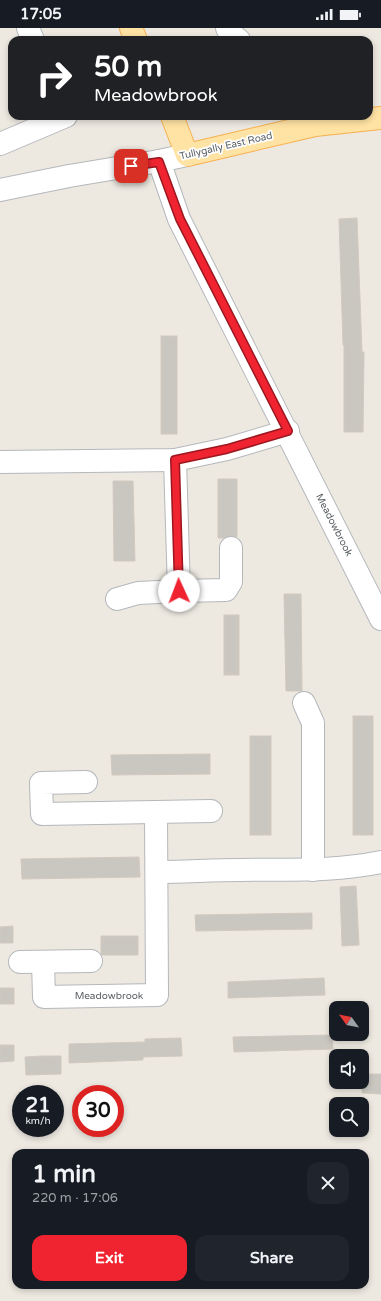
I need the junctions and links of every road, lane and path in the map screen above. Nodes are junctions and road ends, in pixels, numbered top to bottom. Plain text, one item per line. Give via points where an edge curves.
1 (57, 120) edge
2 (174, 120) edge
3 (362, 120) edge
4 (0, 144) edge
5 (187, 155) junction
6 (159, 162) junction
7 (0, 190) edge
8 (288, 431) junction
9 (175, 460) junction
10 (0, 462) edge
11 (230, 548) dead end
12 (179, 591) junction
13 (117, 599) dead end
14 (381, 619) edge
15 (304, 703) dead end
16 (86, 782) dead end
17 (211, 811) dead end
18 (156, 812) junction
19 (381, 862) edge
20 (313, 870) junction
21 (157, 872) junction
22 (20, 962) dead end
23 (43, 962) junction
24 (91, 962) dead end

1 - 4 street
2 - 5 main road
3 - 5 main road, Tullygally East Road via 315,125
5 - 6 street, Tullygally East Road
6 - 7 street, Tullygally East Road
6 - 8 street, Meadowbrook via 180,219
8 - 9 street via 227,449
8 - 14 street, Meadowbrook
9 - 10 street
9 - 12 street
11 - 12 street via 231,582 226,590
12 - 13 street via 138,593
15 - 20 street via 313,723
16 - 18 street via 41,783 42,814
17 - 18 street
18 - 21 street, Meadowbrook
19 - 20 street
20 - 21 street
21 - 23 street, Meadowbrook via 157,996 44,997
22 - 23 street
23 - 24 street

